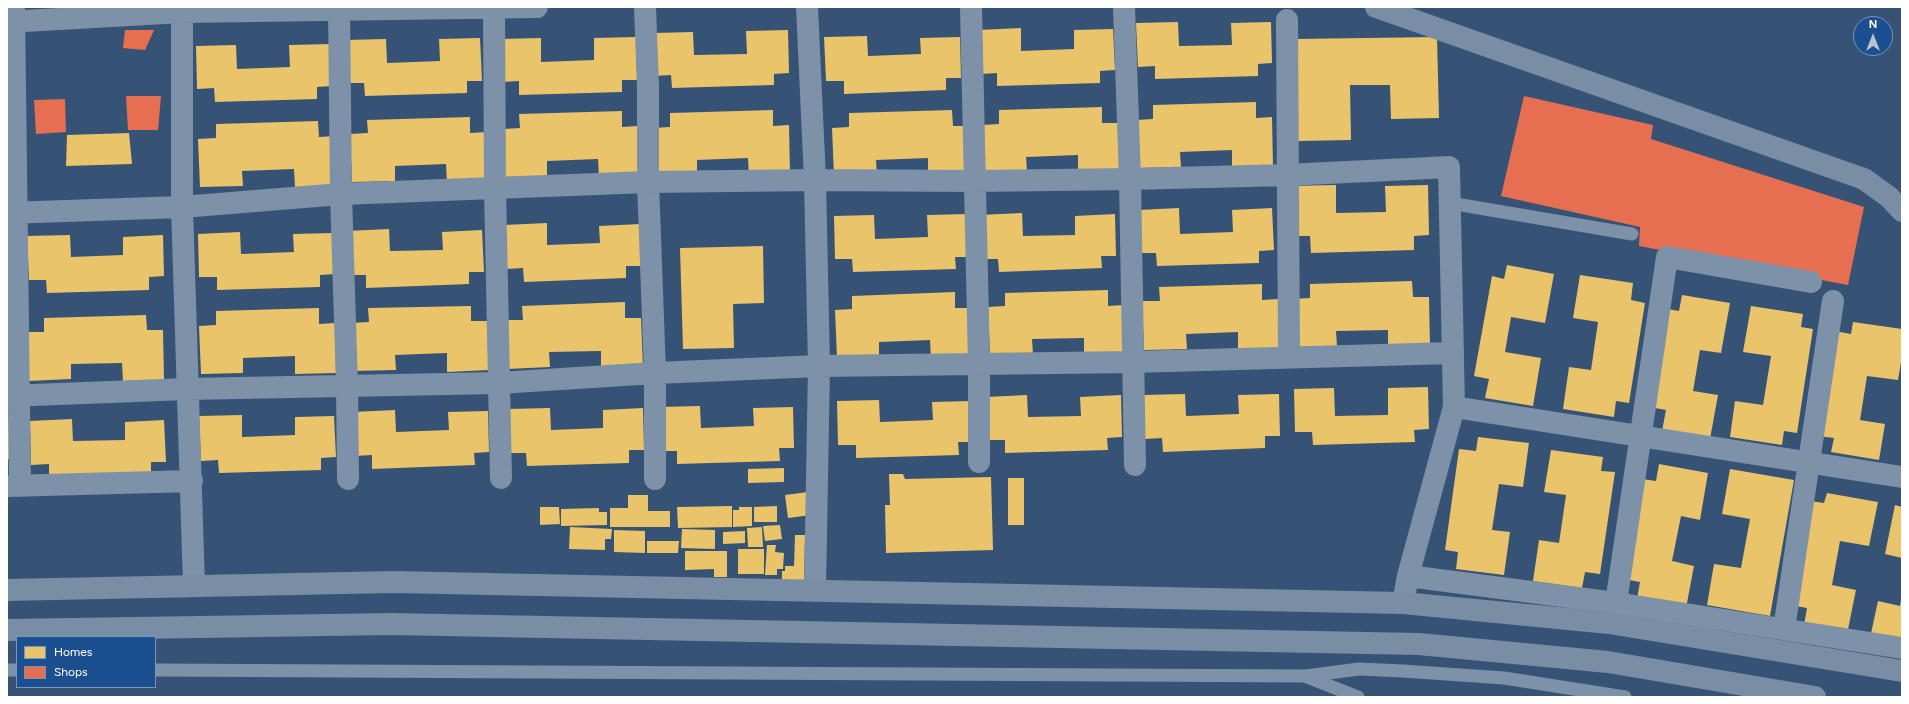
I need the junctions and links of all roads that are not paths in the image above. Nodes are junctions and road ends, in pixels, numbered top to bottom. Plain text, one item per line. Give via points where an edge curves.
1 (494, 7) edge
2 (536, 7) edge
3 (645, 7) edge
4 (807, 7) edge
5 (971, 7) edge
6 (1124, 7) edge
7 (1379, 7) edge
8 (339, 8) edge
9 (182, 10) edge
10 (12, 17) edge
11 (1287, 20) dead end
12 (1287, 175) junction
13 (1130, 179) junction
14 (816, 180) junction
15 (975, 181) junction
16 (648, 182) junction
17 (495, 188) junction
18 (341, 194) junction
19 (1450, 203) junction
20 (182, 207) junction
21 (1902, 211) edge
22 (12, 213) edge
23 (1632, 234) dead end
24 (1811, 282) dead end
25 (1833, 301) dead end
26 (1452, 352) junction
27 (1289, 356) junction
28 (1133, 362) junction
29 (978, 365) junction
30 (819, 366) junction
31 (655, 373) junction
32 (499, 383) junction
33 (347, 385) junction
34 (187, 389) junction
35 (13, 396) edge
36 (1454, 407) junction
37 (1639, 436) junction
38 (978, 462) dead end
39 (1809, 463) junction
40 (1134, 465) dead end
41 (1902, 477) edge
42 (501, 478) dead end
43 (348, 479) dead end
44 (655, 480) dead end
45 (192, 481) junction
46 (14, 486) edge
47 (1408, 576) junction
48 (194, 586) junction
49 (7, 590) edge
50 (815, 590) junction
51 (1402, 603) junction
52 (1616, 603) junction
53 (1784, 629) junction
54 (7, 630) edge
55 (1902, 648) edge
56 (156, 670) edge
57 (1902, 671) edge
58 (1306, 676) junction
59 (1358, 697) edge
60 (1625, 697) edge
61 (1815, 697) edge

1 - 2 street
1 - 8 street
1 - 17 street
3 - 16 street
4 - 14 street
5 - 15 street
6 - 13 street
7 - 21 street via 1864,179 1889,197
8 - 9 street
8 - 18 street
9 - 10 street
9 - 20 street
10 - 22 street
11 - 12 street
12 - 13 street
12 - 19 street via 1449,167
12 - 27 street
13 - 15 street
13 - 28 street
14 - 15 street
14 - 16 street
14 - 30 street
15 - 29 street
16 - 17 street
16 - 31 street
17 - 18 street
17 - 32 street
18 - 20 street
18 - 33 street
19 - 23 lane
19 - 26 street
20 - 22 street
20 - 34 street
22 - 35 street
24 - 37 street via 1666,257
25 - 39 street
26 - 27 street
26 - 36 street
27 - 28 street
28 - 29 street
28 - 40 street
29 - 30 street
29 - 38 street
30 - 31 street
30 - 50 street
31 - 32 street
31 - 44 street
32 - 33 street
32 - 42 street
33 - 34 street
33 - 43 street
34 - 35 street
34 - 45 street
35 - 46 street
36 - 37 street
36 - 47 street
37 - 39 street
37 - 52 street
39 - 41 street
39 - 53 street
45 - 46 street
45 - 48 street
47 - 51 street
47 - 52 street
48 - 49 street
48 - 50 street via 393,582
50 - 51 street
51 - 57 street via 1609,623
52 - 53 street
53 - 55 street
54 - 61 street via 391,624 1419,644 1608,662
56 - 58 lane
58 - 59 lane
58 - 60 lane via 1359,669 1403,671 1504,678

